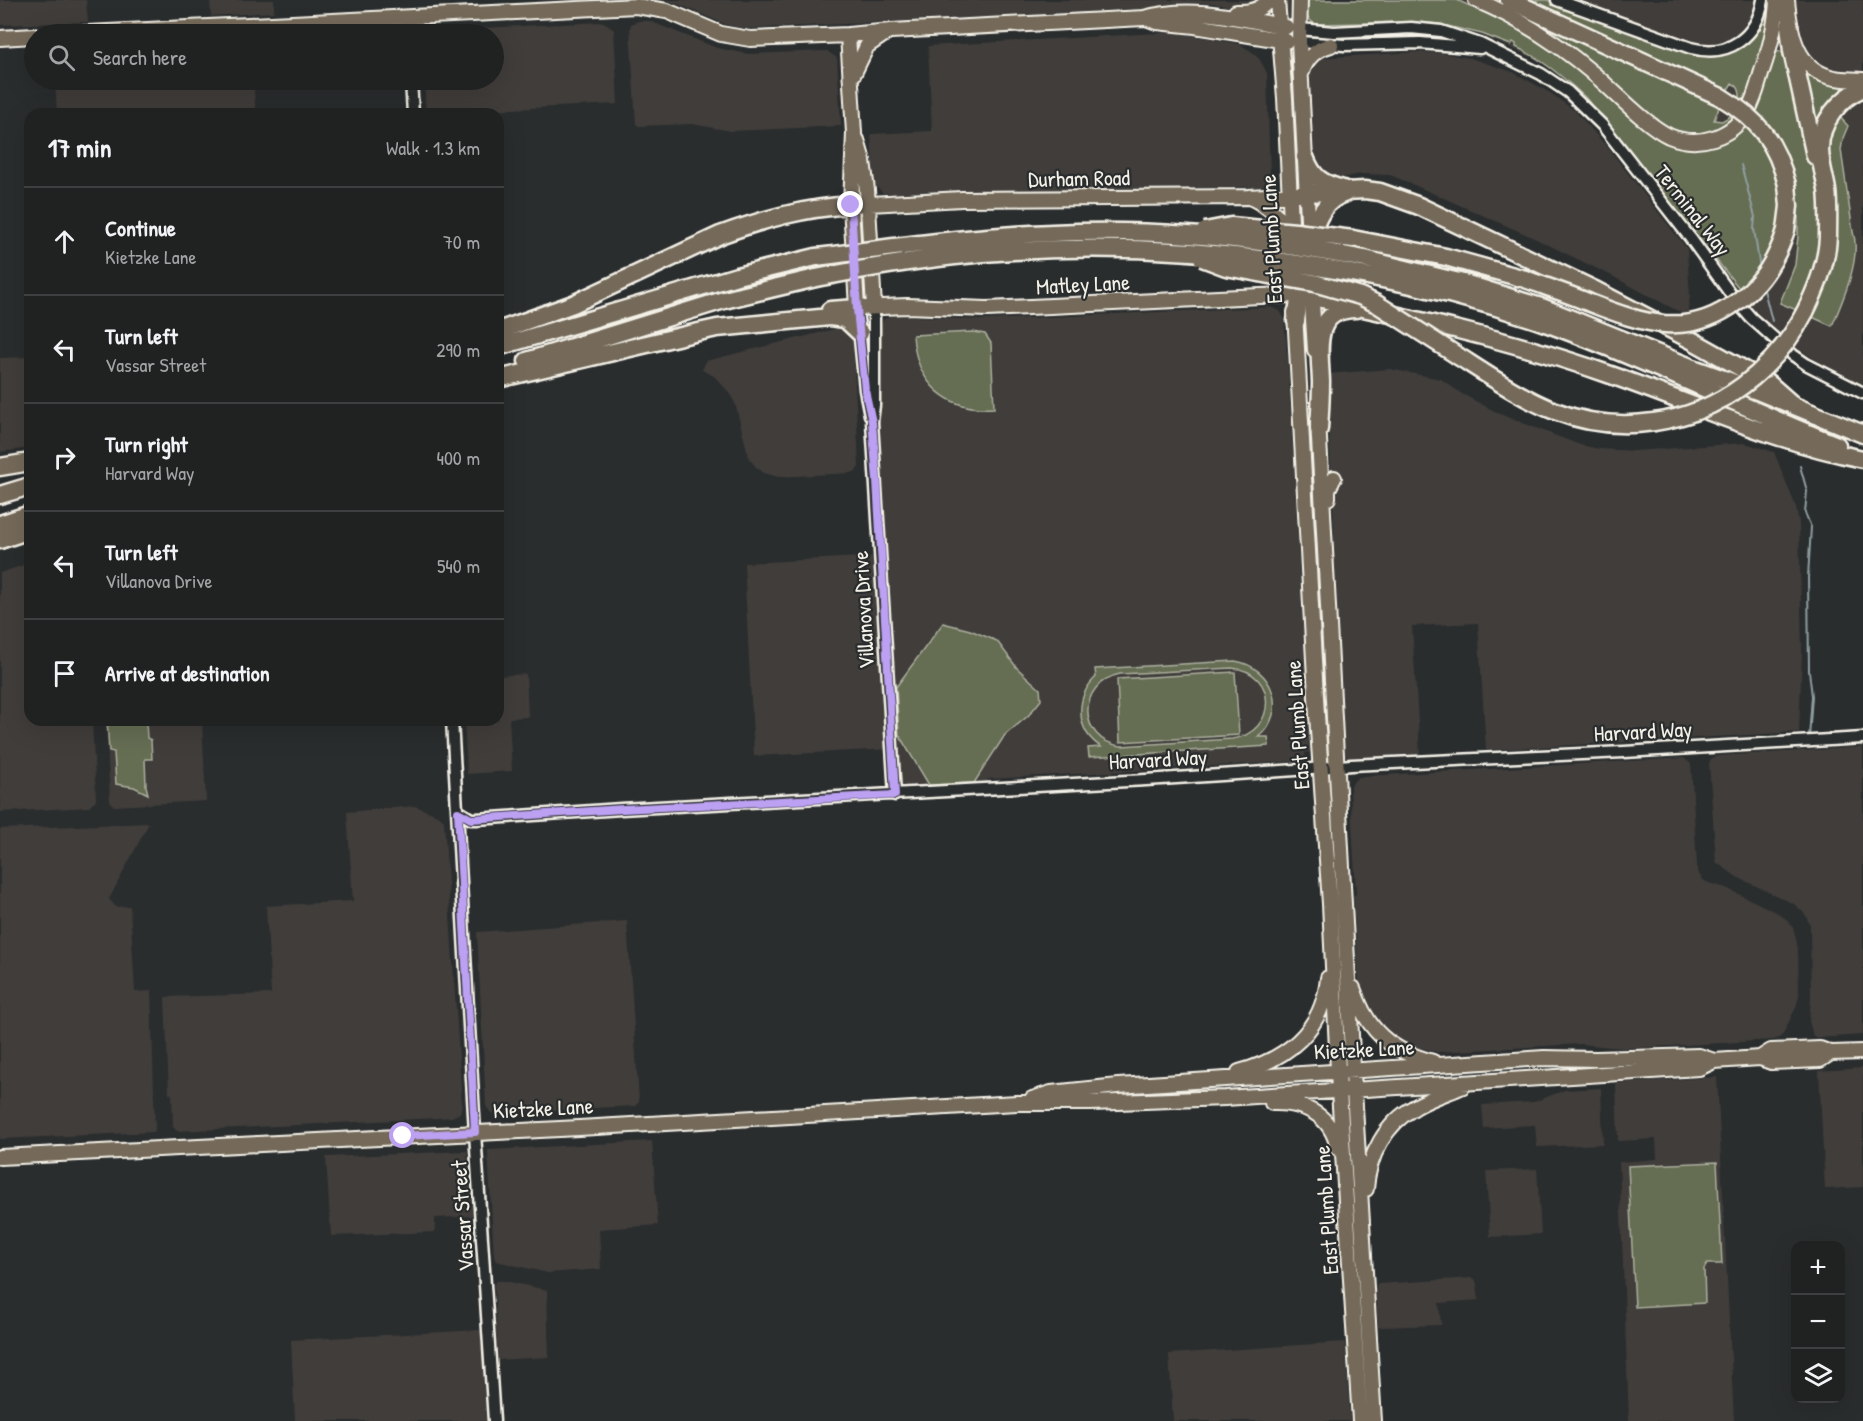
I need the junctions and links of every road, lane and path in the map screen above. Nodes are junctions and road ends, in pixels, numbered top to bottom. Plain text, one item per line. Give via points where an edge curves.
1 (1268, 0) edge
2 (1277, 0) edge
3 (1300, 0) edge
4 (1476, 0) edge
5 (1509, 0) edge
6 (1557, 0) edge
7 (1763, 0) edge
8 (1777, 0) edge
9 (1787, 0) edge
10 (1211, 13) junction
11 (407, 18) junction
12 (1144, 18) junction
13 (280, 24) edge
14 (407, 24) edge
15 (1279, 26) junction
16 (1789, 26) junction
17 (889, 31) junction
18 (848, 35) junction
19 (1299, 36) junction
20 (24, 37) edge
21 (0, 38) edge
22 (1280, 41) junction
23 (1331, 45) junction
24 (1492, 50) junction
25 (1301, 77) junction
26 (851, 80) junction
27 (1863, 80) edge
28 (1863, 88) edge
29 (412, 90) edge
30 (413, 108) edge
31 (854, 133) junction
32 (1305, 157) junction
33 (1288, 170) junction
34 (1352, 192) junction
35 (1307, 193) junction
36 (1290, 194) junction
37 (1252, 196) junction
38 (869, 204) junction
39 (851, 205) junction
40 (1828, 215) junction
41 (1184, 235) junction
42 (1291, 238) junction
43 (1304, 249) junction
44 (1187, 252) junction
45 (1363, 267) junction
46 (1298, 268) junction
47 (1260, 296) junction
48 (1303, 296) junction
49 (874, 307) junction
50 (857, 309) junction
51 (1368, 310) junction
52 (717, 328) junction
53 (504, 329) edge
54 (1296, 329) junction
55 (860, 333) junction
56 (504, 345) edge
57 (504, 368) edge
58 (504, 378) edge
59 (1863, 393) edge
60 (1793, 405) junction
61 (872, 422) junction
62 (1319, 429) junction
63 (1863, 434) edge
64 (1863, 454) edge
65 (1863, 459) edge
66 (24, 463) edge
67 (0, 467) edge
68 (1327, 477) junction
69 (24, 488) edge
70 (0, 495) edge
71 (24, 516) edge
72 (0, 524) edge
73 (24, 532) edge
74 (0, 540) edge
75 (452, 726) edge
76 (1863, 738) edge
77 (1336, 766) junction
78 (1320, 768) junction
79 (895, 795) junction
80 (458, 812) junction
81 (1330, 904) junction
82 (1348, 966) junction
83 (1863, 1052) edge
84 (1714, 1061) junction
85 (1446, 1066) junction
86 (1353, 1071) junction
87 (1338, 1072) junction
88 (1209, 1080) junction
89 (1473, 1082) junction
90 (1354, 1090) junction
91 (1339, 1091) junction
92 (1225, 1098) junction
93 (1017, 1103) junction
94 (475, 1132) junction
95 (0, 1157) edge
96 (1346, 1200) junction
97 (1364, 1239) junction
98 (494, 1421) edge
99 (1360, 1421) edge
100 (1374, 1421) edge

1 - 10 main road via 1254,11
2 - 15 main road, East Plumb Lane
3 - 19 main road, East Plumb Lane
4 - 8 main road via 1514,18 1562,49 1659,131 1696,142 1728,131 1748,110 1770,45
5 - 41 highway, bridge via 1721,97 1759,126 1778,154 1789,206 1786,230 1774,261 1755,288 1724,311 1696,322 1649,323 1525,279 1446,257 1353,239 1231,226
6 - 7 street via 1709,51 1727,48 1745,38 1758,19
9 - 16 main road
10 - 12 main road, Terminal Way via 1174,12
10 - 15 main road, Terminal Way
11 - 13 main road, Terminal Way
11 - 14 street
11 - 18 main road, Terminal Way via 636,6 667,11 735,37
12 - 17 main road, Terminal Way
12 - 22 main road, Terminal Way
15 - 19 main road, Terminal Way
15 - 22 main road, East Plumb Lane
16 - 27 main road via 1799,53 1813,69 1833,78
16 - 40 highway
17 - 18 main road, Terminal Way
17 - 26 main road via 867,46
18 - 26 main road, Villanova Drive
19 - 22 main road, Terminal Way
19 - 23 street, Terminal Way
19 - 24 street, Terminal Way via 1432,29 1468,38
19 - 25 main road, East Plumb Lane
20 - 21 main road
22 - 33 main road, East Plumb Lane
23 - 24 street, Terminal Way via 1420,43
23 - 25 main road via 1312,55
24 - 59 street, Terminal Way via 1541,74 1588,111 1732,296 1776,342 1806,364
25 - 32 main road, East Plumb Lane
26 - 31 main road, Villanova Drive
28 - 40 highway via 1838,105 1822,134
29 - 30 street
31 - 38 main road, Villanova Drive via 863,161
31 - 39 main road, Villanova Drive
32 - 34 highway via 1317,178
32 - 35 main road, East Plumb Lane
33 - 36 main road, East Plumb Lane
33 - 37 main road via 1279,184
34 - 35 highway
34 - 43 highway via 1323,209
34 - 60 highway via 1380,192 1410,202 1597,291 1768,383
35 - 36 main road, Durham Road
35 - 43 main road, East Plumb Lane
36 - 37 main road, Durham Road
36 - 42 main road, East Plumb Lane
37 - 38 main road, Durham Road via 962,199
37 - 42 main road via 1272,209
38 - 39 main road, Durham Road
38 - 49 main road, Villanova Drive
39 - 50 main road, Villanova Drive
39 - 53 highway via 787,213 738,228 573,304
40 - 44 highway, bridge via 1828,239 1812,299 1774,359 1750,381 1712,405 1654,422 1617,424 1566,416 1525,398 1360,296 1226,267
41 - 45 highway, bridge via 1303,248
41 - 56 highway, bridge via 1053,232 816,257 737,276
42 - 43 main road
42 - 46 main road, East Plumb Lane
43 - 46 highway
43 - 48 main road, East Plumb Lane
44 - 45 highway, bridge
44 - 57 highway, bridge via 1108,248 988,253 904,262 724,300
45 - 60 highway via 1441,277 1535,305
45 - 64 highway via 1549,324
46 - 47 main road
46 - 48 highway
47 - 48 main road, Matley Lane
47 - 49 main road, Matley Lane via 987,309
48 - 51 highway
48 - 54 highway
48 - 62 main road, East Plumb Lane via 1313,315
49 - 50 main road, Matley Lane
49 - 61 street, Villanova Drive
50 - 52 highway via 783,315
50 - 55 street, Villanova Drive
51 - 62 highway via 1343,310 1322,328
51 - 65 highway via 1518,345 1606,373 1784,440
52 - 55 highway via 830,317 845,319
52 - 58 highway
54 - 68 main road via 1302,359 1309,472
54 - 78 main road, East Plumb Lane
55 - 61 street, Villanova Drive
60 - 63 highway
61 - 79 street, Villanova Drive
62 - 68 main road, East Plumb Lane
66 - 67 highway
68 - 77 main road, East Plumb Lane via 1324,545
69 - 70 highway
71 - 72 highway
73 - 74 highway
75 - 80 street, Vassar Street
76 - 77 street, Harvard Way
77 - 78 street, Harvard Way
77 - 82 main road, East Plumb Lane
78 - 79 street, Harvard Way
78 - 81 main road, East Plumb Lane
79 - 80 street, Harvard Way via 471,819
80 - 94 street, Vassar Street
81 - 87 main road, East Plumb Lane
81 - 88 main road via 1327,985 1311,1028 1300,1041 1271,1061
82 - 85 main road via 1358,1004 1375,1031 1408,1055
82 - 86 main road, East Plumb Lane
83 - 84 main road, Kietzke Lane via 1772,1051 1760,1058
84 - 85 main road, Kietzke Lane via 1699,1056 1566,1058
84 - 89 main road, Kietzke Lane via 1699,1068
85 - 86 main road, Kietzke Lane
86 - 87 main road, Kietzke Lane
86 - 90 main road, East Plumb Lane
87 - 88 main road, Kietzke Lane
87 - 91 main road, East Plumb Lane
88 - 93 main road, Kietzke Lane via 1082,1089
89 - 90 main road, Kietzke Lane
89 - 97 main road via 1403,1114 1385,1134 1366,1183
90 - 91 main road, Kietzke Lane
90 - 97 main road, East Plumb Lane
91 - 92 main road, Kietzke Lane
91 - 96 main road, East Plumb Lane
92 - 93 main road, Kietzke Lane
92 - 96 main road via 1294,1104 1315,1113 1336,1142
93 - 94 main road, Kietzke Lane
94 - 95 main road, Kietzke Lane
94 - 98 street, Vassar Street
96 - 99 main road, East Plumb Lane
97 - 100 main road, East Plumb Lane

